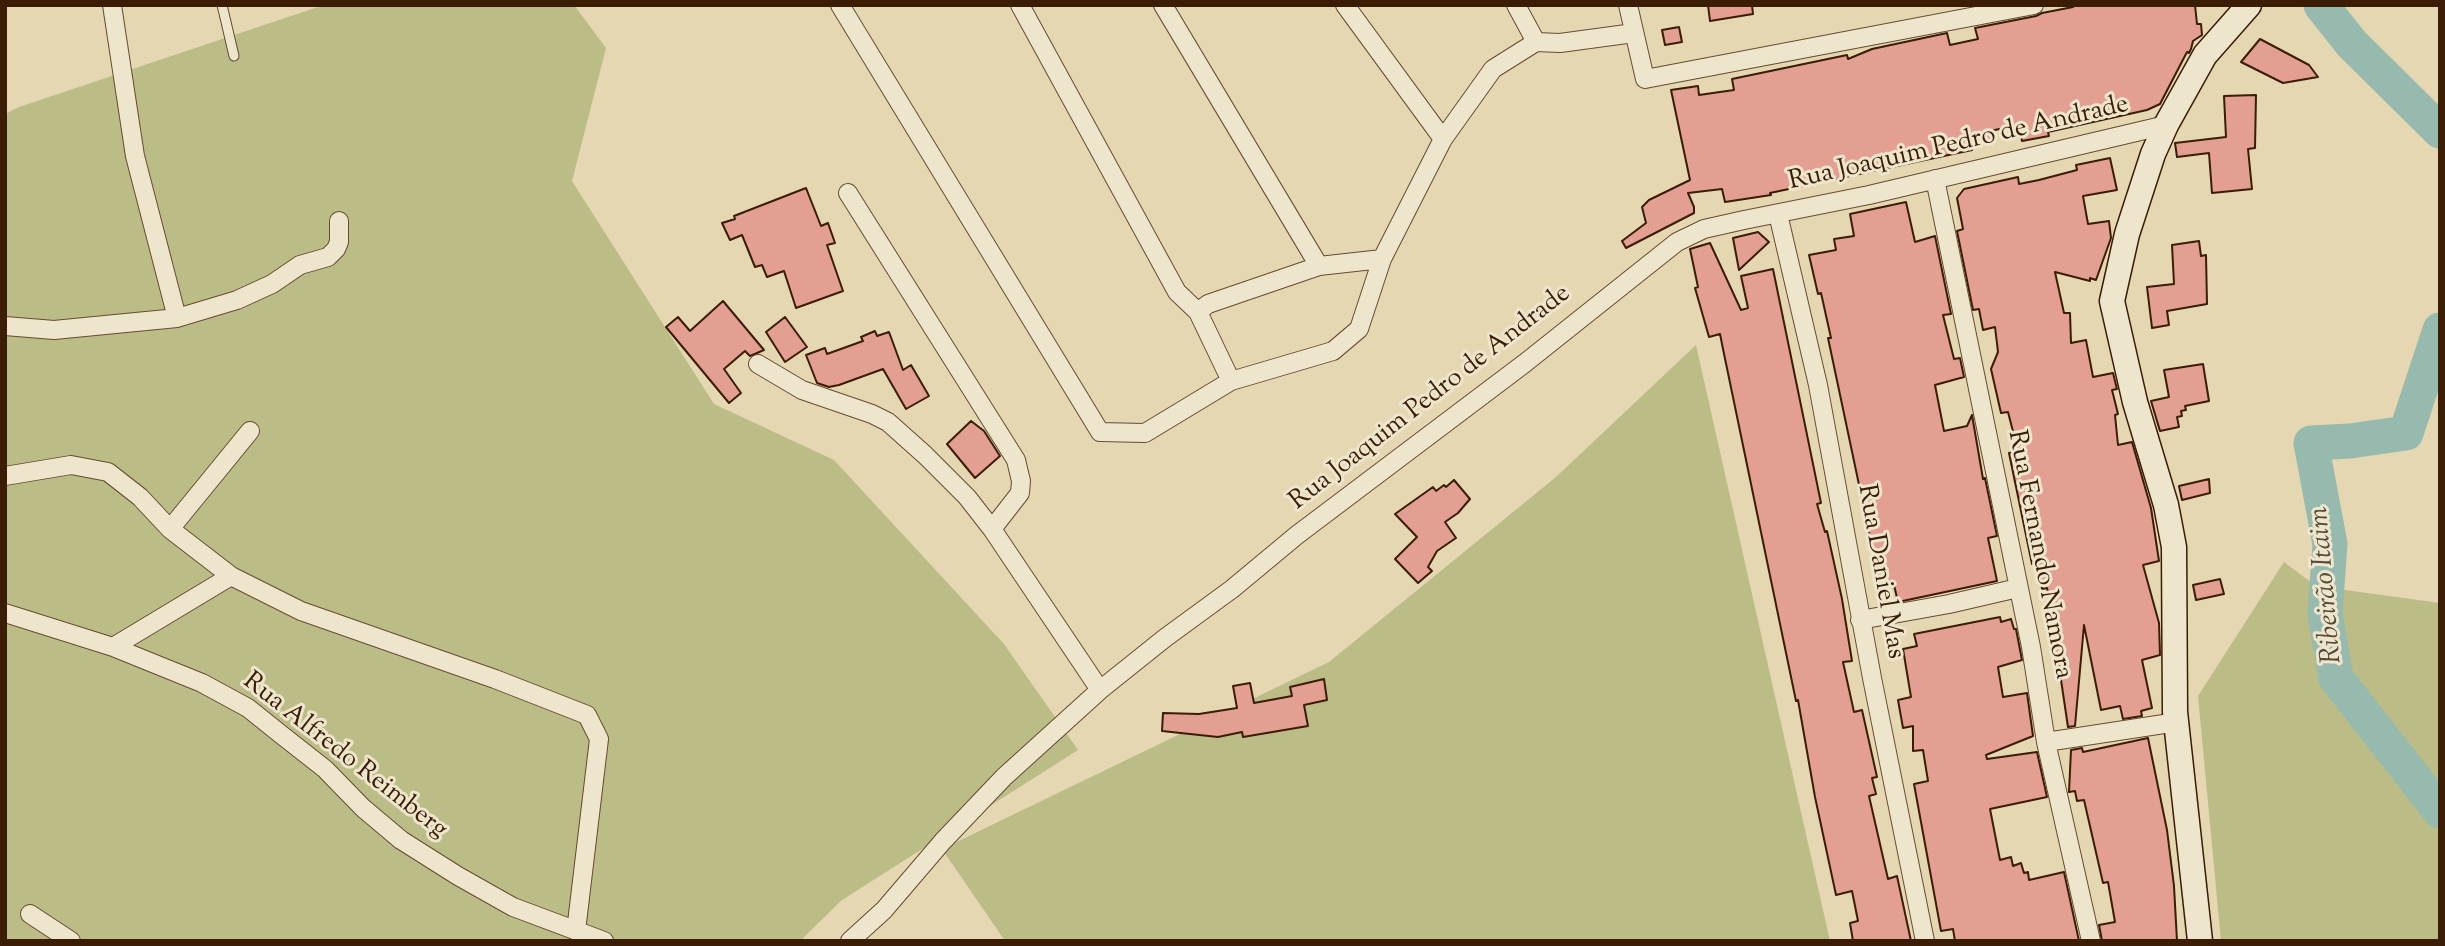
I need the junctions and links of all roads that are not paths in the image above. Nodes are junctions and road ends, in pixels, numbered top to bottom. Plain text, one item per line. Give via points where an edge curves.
1 (112, 5) edge
2 (222, 5) edge
3 (840, 5) edge
4 (1020, 5) edge
5 (1163, 5) edge
6 (1345, 5) edge
7 (1516, 5) edge
8 (1628, 5) edge
9 (2034, 5) edge
10 (2244, 7) edge
11 (1634, 33) junction
12 (1536, 42) junction
13 (234, 56) dead end
14 (2166, 125) junction
15 (1443, 139) junction
16 (1935, 179) junction
17 (848, 193) dead end
18 (1779, 214) junction
19 (339, 221) dead end
20 (1382, 259) junction
21 (1320, 267) junction
22 (1198, 312) junction
23 (177, 318) junction
24 (5, 326) edge
25 (758, 365) dead end
26 (1231, 381) junction
27 (250, 430) dead end
28 (5, 476) edge
29 (170, 529) junction
30 (992, 529) junction
31 (231, 576) junction
32 (2018, 588) junction
33 (5, 613) edge
34 (1860, 620) junction
35 (113, 647) junction
36 (1100, 690) junction
37 (2177, 722) junction
38 (2046, 742) junction
39 (30, 914) dead end
40 (576, 931) junction
41 (71, 941) edge
42 (604, 941) edge
43 (850, 941) edge
44 (1925, 941) edge
45 (2091, 941) edge
46 (2200, 941) edge

1 - 23 street via 135,156
2 - 13 lane
3 - 26 street via 1100,432 1145,433
4 - 22 street via 1177,292
5 - 21 street
6 - 15 street
7 - 12 street
8 - 11 street
9 - 11 street via 1645,79
10 - 14 main road via 2205,55
11 - 12 street
12 - 15 street via 1493,69
14 - 16 street, Rua Joaquim Pedro de Andrade
14 - 37 main road via 2127,234 2112,301 2174,547
15 - 20 street
16 - 18 street, Rua Joaquim Pedro de Andrade
16 - 32 street, Rua Fernando Namora
17 - 30 street via 1016,460 1020,493
18 - 34 street, Rua Daniel Mas via 1818,385
18 - 36 street, Rua Joaquim Pedro de Andrade via 1704,229 1677,242
19 - 23 street via 339,242 328,257 300,265 237,300
20 - 21 street
20 - 26 street via 1359,329 1341,344 1332,351
21 - 22 street via 1208,304
22 - 26 street
23 - 24 street via 54,330
25 - 30 street via 802,390 888,422 967,497
27 - 29 street
28 - 29 street via 71,465 108,472 141,497
29 - 31 street
30 - 36 street
31 - 35 street
31 - 40 street via 301,611 587,715 599,739
32 - 34 street
32 - 38 street, Rua Fernando Namora
33 - 35 street, Rua Alfredo Reimberg
34 - 44 street, Rua Daniel Mas
35 - 40 street, Rua Alfredo Reimberg via 202,683 248,708 325,769 401,840 513,907
36 - 43 street, Rua Joaquim Pedro de Andrade via 1004,777
37 - 38 street
37 - 46 main road
38 - 45 street, Rua Fernando Namora
39 - 41 street
40 - 42 street, Rua Alfredo Reimberg

